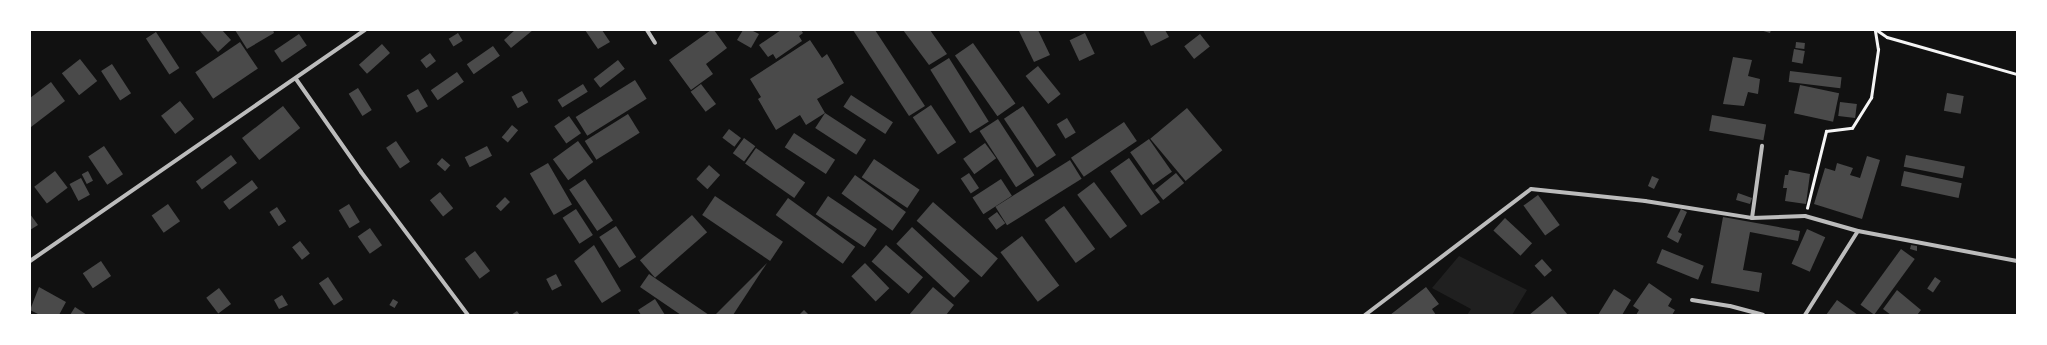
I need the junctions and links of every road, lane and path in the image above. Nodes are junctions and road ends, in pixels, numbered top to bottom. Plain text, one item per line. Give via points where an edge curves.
1 (364, 30) edge
2 (647, 30) edge
3 (1876, 30) edge
4 (655, 43) dead end
5 (2017, 74) edge
6 (296, 79) junction
7 (1762, 146) dead end
8 (1805, 216) junction
9 (1752, 218) junction
10 (1858, 230) junction
11 (30, 261) edge
12 (2017, 262) edge
13 (1692, 300) dead end
14 (468, 315) edge
15 (1365, 315) edge
16 (1763, 315) edge
17 (1805, 315) edge

1 - 6 street
2 - 4 street
3 - 5 path via 1887,37
3 - 8 path via 1878,50 1871,98 1852,128 1826,130
6 - 11 street
6 - 14 street via 361,172
7 - 9 street
8 - 9 street
8 - 10 street
9 - 15 street via 1645,201 1531,189
10 - 12 street
10 - 17 street
13 - 16 street

